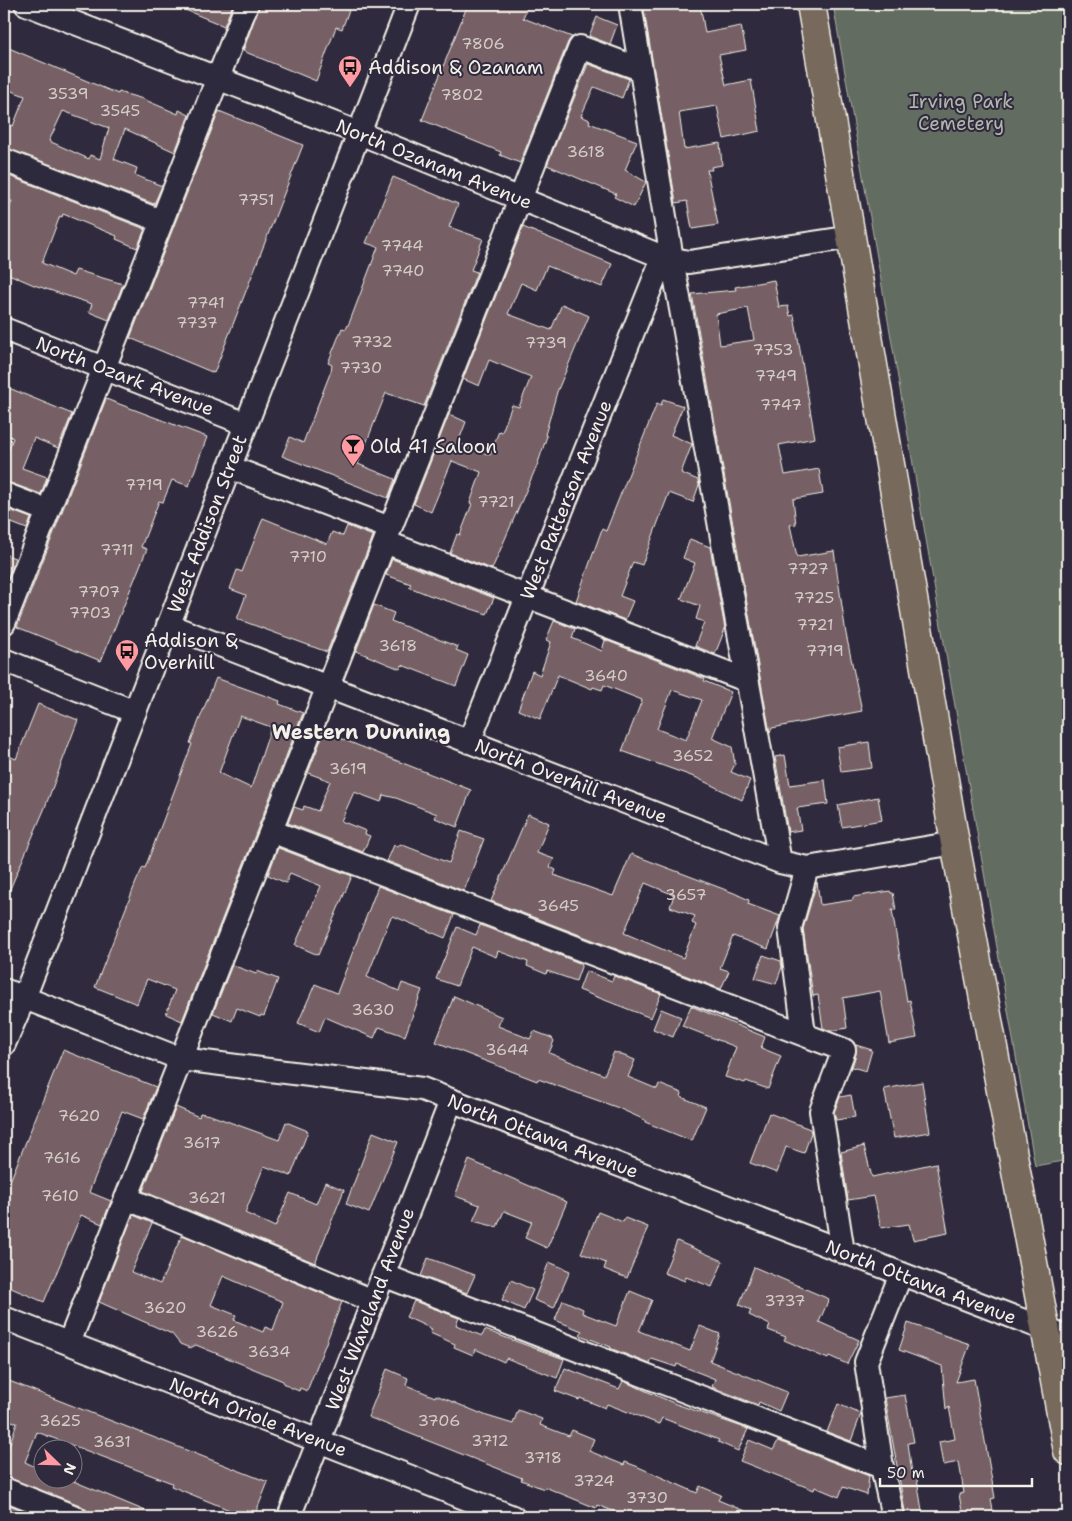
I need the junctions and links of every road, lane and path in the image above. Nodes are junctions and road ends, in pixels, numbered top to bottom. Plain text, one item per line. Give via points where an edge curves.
1 (26, 4) edge
2 (247, 4) edge
3 (409, 4) edge
4 (630, 4) edge
5 (811, 4) edge
6 (640, 69) junction
7 (218, 78) junction
8 (359, 133) junction
9 (4, 160) edge
10 (520, 199) junction
11 (161, 221) junction
12 (852, 237) junction
13 (667, 258) junction
14 (4, 328) edge
15 (104, 368) junction
16 (246, 424) junction
17 (229, 467) junction
18 (4, 494) edge
19 (48, 511) junction
20 (387, 535) junction
21 (528, 596) junction
22 (4, 623) edge
23 (168, 625) junction
24 (4, 660) edge
25 (746, 680) junction
26 (328, 686) junction
27 (134, 712) junction
28 (469, 742) junction
29 (271, 831) junction
30 (955, 843) junction
31 (780, 862) junction
32 (808, 868) junction
33 (14, 994) edge
34 (804, 1034) junction
35 (4, 1044) edge
36 (181, 1059) junction
37 (451, 1101) junction
38 (126, 1198) junction
39 (843, 1252) junction
40 (901, 1274) junction
41 (383, 1275) junction
42 (373, 1301) junction
43 (4, 1318) edge
44 (1056, 1333) edge
45 (69, 1343) junction
46 (318, 1441) junction
47 (1068, 1451) edge
48 (882, 1467) junction
49 (4, 1489) edge
50 (75, 1517) edge
51 (289, 1517) edge
52 (513, 1517) edge
53 (892, 1517) edge

1 - 7 street, North Ozanam Avenue
2 - 7 street
3 - 8 street, West Addison Street
4 - 6 street
5 - 12 main road
6 - 10 street via 580,47
6 - 13 street
7 - 8 street, North Ozanam Avenue
7 - 11 street
8 - 10 street, North Ozanam Avenue
8 - 16 street, West Addison Street
9 - 11 street
10 - 13 street, North Ozanam Avenue
10 - 20 street
11 - 15 street
12 - 13 street, North Ozanam Avenue via 689,262
12 - 30 main road
13 - 21 street, West Patterson Avenue
13 - 25 street
14 - 15 street, North Ozark Avenue
15 - 16 street, North Ozark Avenue
15 - 19 street
16 - 17 street, West Addison Street
17 - 20 street
17 - 23 street, West Addison Street
18 - 19 street
19 - 22 street
20 - 21 street
20 - 26 street
21 - 25 street
21 - 28 street, West Patterson Avenue
23 - 26 street, North Overhill Avenue
23 - 27 street, West Addison Street
24 - 27 street
25 - 31 street
26 - 28 street, North Overhill Avenue
26 - 29 street
27 - 33 street, West Addison Street
28 - 31 street, North Overhill Avenue
29 - 34 street
29 - 36 street
30 - 32 street, North Overhill Avenue
30 - 44 main road
31 - 32 street, North Overhill Avenue
32 - 34 street via 790,928
33 - 35 street, West Addison Street
33 - 36 street, North Ottawa Avenue
34 - 39 street via 844,1050 821,1110
36 - 37 street, North Ottawa Avenue via 422,1089
36 - 38 street
37 - 39 street, North Ottawa Avenue
37 - 41 street, West Waveland Avenue
38 - 42 street
38 - 45 street
39 - 40 street, North Ottawa Avenue
40 - 44 street, North Ottawa Avenue
40 - 48 street via 866,1362
41 - 42 street, West Waveland Avenue
41 - 48 street
42 - 46 street, West Waveland Avenue
43 - 45 street, North Oriole Avenue
44 - 47 main road
45 - 46 street, North Oriole Avenue
46 - 51 street, West Waveland Avenue
46 - 52 street, North Oriole Avenue
48 - 53 street
49 - 50 street

